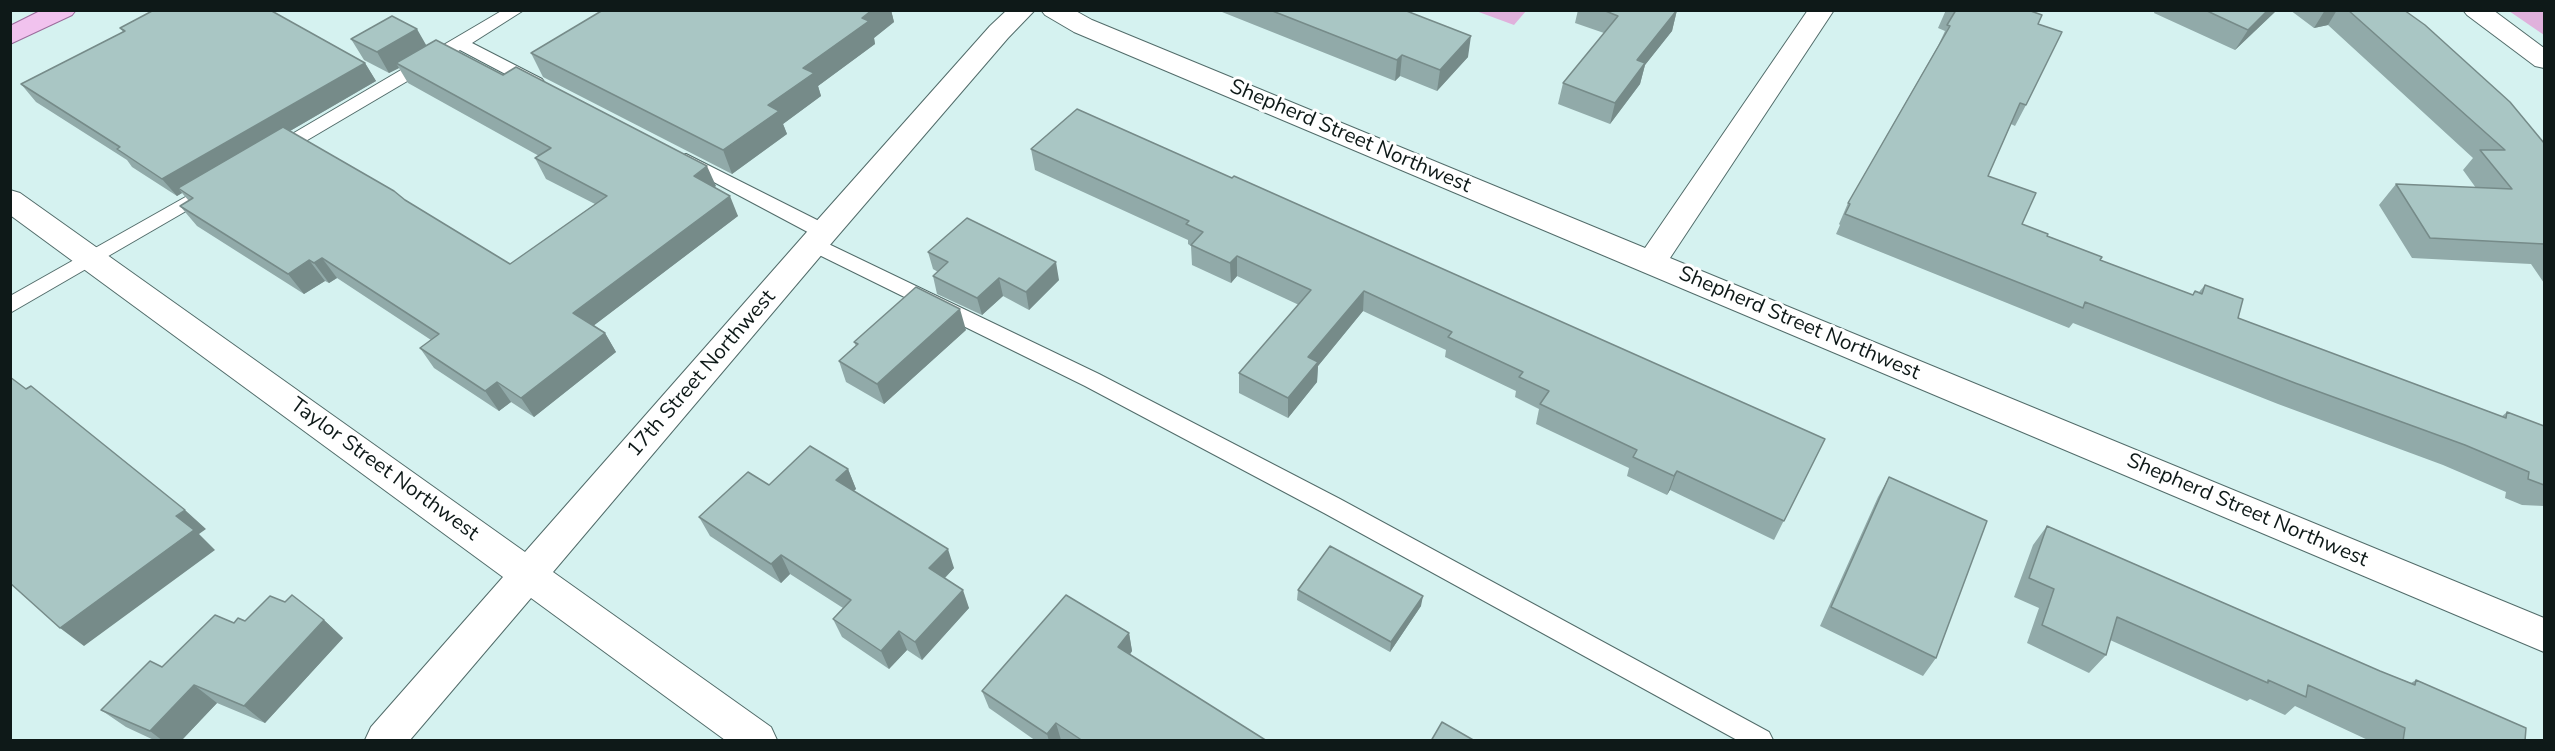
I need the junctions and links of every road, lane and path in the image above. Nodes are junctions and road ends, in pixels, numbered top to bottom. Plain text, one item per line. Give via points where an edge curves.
1 (63, 10) edge
2 (516, 10) edge
3 (1022, 10) edge
4 (1054, 10) edge
5 (1821, 10) edge
6 (2476, 10) edge
7 (10, 36) edge
8 (461, 44) junction
9 (2544, 60) edge
10 (556, 93) edge
11 (672, 153) edge
12 (257, 162) edge
13 (216, 186) edge
14 (10, 200) edge
15 (819, 238) junction
16 (91, 258) junction
17 (1651, 262) junction
18 (10, 306) edge
19 (528, 575) junction
20 (2544, 635) edge
21 (385, 741) edge
22 (757, 741) edge
23 (1760, 741) edge

1 - 7 main road
2 - 8 lane
3 - 15 street, 17th Street Northwest
4 - 17 street, Shepherd Street Northwest via 1083,26
5 - 17 street
6 - 9 street
8 - 10 lane
8 - 12 lane
11 - 15 lane
13 - 16 lane
14 - 16 street, Taylor Street Northwest
15 - 19 street, 17th Street Northwest
15 - 23 lane via 1332,506
16 - 18 lane
16 - 19 street, Taylor Street Northwest
17 - 20 street, Shepherd Street Northwest
19 - 21 street, 17th Street Northwest
19 - 22 street, Taylor Street Northwest

